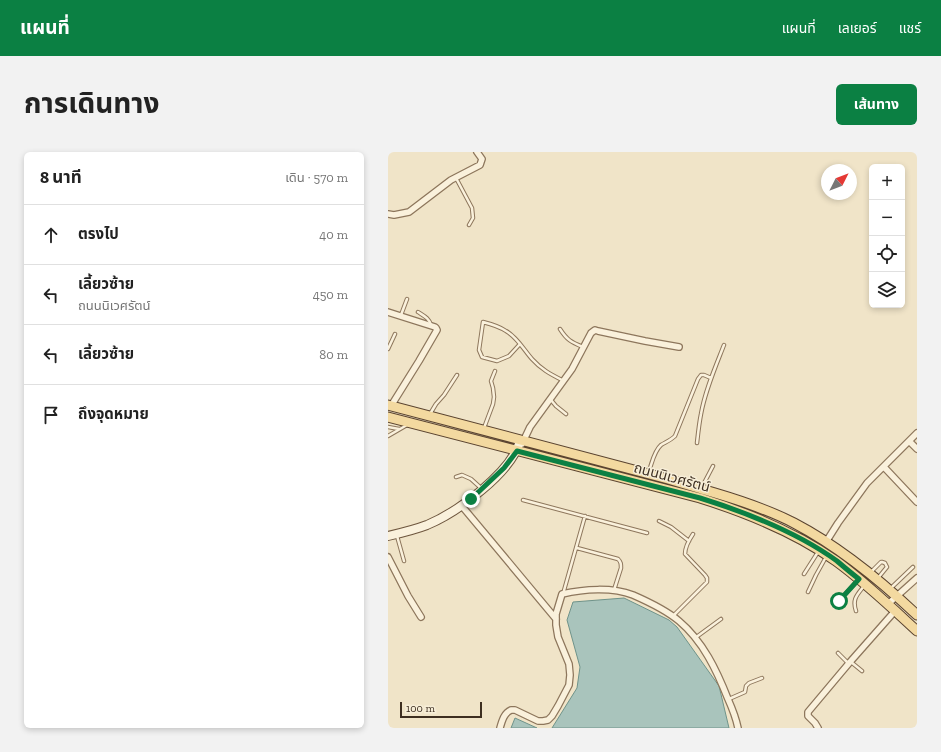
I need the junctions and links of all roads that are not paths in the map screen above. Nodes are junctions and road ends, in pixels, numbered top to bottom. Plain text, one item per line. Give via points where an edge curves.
1 (477, 152) edge
2 (455, 178) junction
3 (388, 214) edge
4 (469, 225) dead end
5 (407, 299) dead end
6 (388, 312) edge
7 (418, 312) dead end
8 (400, 316) junction
9 (432, 326) junction
10 (560, 329) dead end
11 (395, 334) dead end
12 (520, 344) junction
13 (724, 345) dead end
14 (583, 347) junction
15 (679, 347) dead end
16 (388, 349) edge
17 (495, 371) dead end
18 (457, 375) dead end
19 (711, 378) junction
20 (564, 381) junction
21 (551, 400) junction
22 (389, 406) edge
23 (566, 414) dead end
24 (429, 416) junction
25 (388, 417) edge
26 (411, 423) junction
27 (388, 427) edge
28 (400, 429) junction
29 (483, 431) junction
30 (917, 434) edge
31 (388, 436) edge
32 (522, 441) junction
33 (909, 441) junction
34 (697, 443) dead end
35 (917, 449) edge
36 (518, 451) junction
37 (713, 466) dead end
38 (884, 467) junction
39 (648, 474) junction
40 (456, 478) dead end
41 (482, 489) junction
42 (701, 489) junction
43 (523, 500) dead end
44 (917, 502) edge
45 (461, 505) junction
46 (586, 516) junction
47 (658, 520) dead end
48 (648, 533) dead end
49 (693, 534) dead end
50 (392, 535) edge
51 (689, 541) junction
52 (826, 542) junction
53 (577, 548) junction
54 (823, 553) junction
55 (388, 557) edge
56 (404, 561) dead end
57 (913, 567) dead end
58 (804, 574) dead end
59 (873, 576) junction
60 (917, 578) edge
61 (862, 581) junction
62 (614, 591) junction
63 (808, 592) dead end
64 (893, 593) junction
65 (562, 594) junction
66 (839, 601) dead end
67 (888, 604) junction
68 (856, 610) dead end
69 (895, 611) junction
70 (917, 615) edge
71 (673, 616) junction
72 (421, 617) dead end
73 (556, 619) junction
74 (721, 619) dead end
75 (917, 631) edge
76 (695, 638) junction
77 (838, 653) dead end
78 (849, 663) junction
79 (862, 671) dead end
80 (762, 678) dead end
81 (728, 700) junction
82 (500, 728) edge
83 (738, 728) edge
84 (818, 728) edge

1 - 2 street via 482,159 480,165
2 - 3 street via 409,212
2 - 4 lane via 472,208
5 - 8 lane
6 - 8 street
7 - 9 lane via 430,321
8 - 9 street
9 - 22 street via 437,330
10 - 14 lane via 570,342
11 - 16 lane
12 - 12 lane via 507,331 483,322 479,350 482,357 497,361 509,356
12 - 20 lane via 548,373
13 - 19 lane
14 - 15 street via 591,332 595,330
14 - 20 street
17 - 29 lane via 491,381 493,404
18 - 24 lane
19 - 34 lane
19 - 39 lane via 701,375 698,378 673,438 659,448
20 - 21 street
21 - 23 lane
21 - 32 street
22 - 24 main road, ถนนนิเวศรัตน์
24 - 29 main road, ถนนนิเวศรัตน์
25 - 26 main road, ถนนนิเวศรัตน์
26 - 28 lane
26 - 36 main road, ถนนนิเวศรัตน์
27 - 28 lane
28 - 31 lane
29 - 32 main road, ถนนนิเวศรัตน์
30 - 33 street
32 - 36 street
32 - 39 main road, ถนนนิเวศรัตน์
33 - 35 street
33 - 38 street
36 - 41 street
36 - 54 main road, ถนนนิเวศรัตน์ via 725,506 766,522
37 - 42 lane
38 - 44 street
38 - 52 street via 867,483
39 - 42 main road, ถนนนิเวศรัตน์
40 - 41 lane via 462,475
41 - 45 street
42 - 52 main road, ถนนนิเวศรัตน์ via 764,509
43 - 46 lane
45 - 50 street via 426,525
45 - 73 street
46 - 48 lane
46 - 53 lane
47 - 51 lane
49 - 51 lane
50 - 56 lane
51 - 71 lane via 685,554 705,575 707,582
52 - 59 main road, ถนนนิเวศรัตน์
53 - 62 lane via 620,561 621,568
53 - 65 lane
54 - 58 lane
54 - 61 main road, ถนนนิเวศรัตน์
54 - 63 lane
55 - 72 street
57 - 64 lane
59 - 59 lane via 881,562 884,562 887,567
59 - 64 main road, ถนนนิเวศรัตน์
60 - 64 street
61 - 66 lane
61 - 67 main road, ถนนนิเวศรัตน์
61 - 68 lane via 854,603
62 - 65 street via 593,590
62 - 71 street via 633,594
64 - 67 street
64 - 70 main road, ถนนนิเวศรัตน์
65 - 73 street
67 - 69 main road, ถนนนิเวศรัตน์
69 - 75 main road, ถนนนิเวศรัตน์
69 - 78 street
71 - 76 street
73 - 82 street via 558,637 569,664 570,681 567,690 548,720 538,721 511,710 505,715
74 - 76 lane
76 - 81 street via 715,668
77 - 78 lane
78 - 79 lane
78 - 84 street via 808,712 808,716
80 - 81 lane via 749,683 745,692
81 - 83 street

